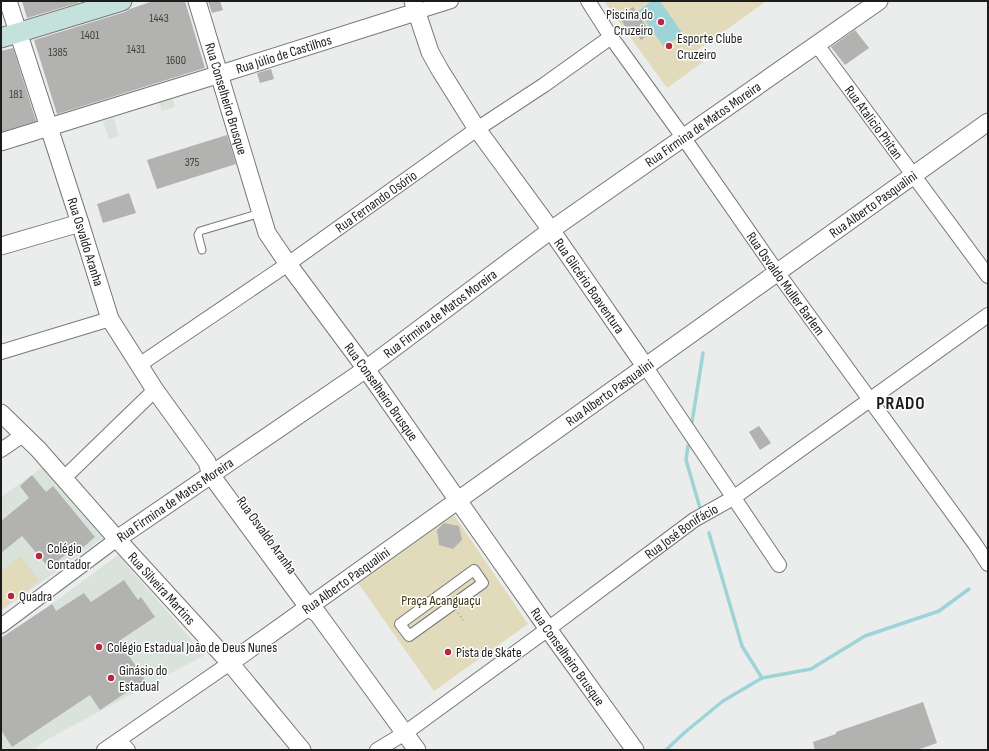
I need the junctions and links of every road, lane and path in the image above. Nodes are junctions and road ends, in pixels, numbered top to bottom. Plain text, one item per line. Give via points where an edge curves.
1 (8, 1) edge
2 (122, 1) edge
3 (197, 1) edge
4 (451, 1) edge
5 (588, 1) edge
6 (879, 1) edge
7 (415, 6) edge
8 (10, 36) edge
9 (611, 37) junction
10 (817, 44) junction
11 (219, 74) junction
12 (988, 122) edge
13 (50, 127) junction
14 (477, 129) junction
15 (683, 137) junction
16 (1, 142) edge
17 (913, 175) junction
18 (261, 213) junction
19 (80, 223) junction
20 (551, 230) junction
21 (1, 246) edge
22 (202, 250) dead end
23 (288, 264) junction
24 (777, 272) junction
25 (988, 276) edge
26 (988, 315) edge
27 (110, 319) junction
28 (1, 352) edge
29 (139, 366) junction
30 (645, 366) junction
31 (366, 369) junction
32 (155, 390) junction
33 (870, 400) junction
34 (1, 413) edge
35 (24, 435) junction
36 (1, 450) edge
37 (212, 469) junction
38 (64, 478) junction
39 (733, 498) junction
40 (458, 500) junction
41 (117, 539) junction
42 (988, 564) edge
43 (779, 565) dead end
44 (450, 587) junction
45 (436, 598) junction
46 (459, 600) junction
47 (314, 607) junction
48 (444, 610) junction
49 (1, 626) edge
50 (548, 629) junction
51 (230, 663) junction
52 (405, 733) junction
53 (123, 745) edge
54 (104, 750) edge
55 (302, 750) edge
56 (377, 750) edge
57 (417, 750) edge
58 (634, 750) edge

1 - 8 street, Rua Osvaldo Aranha
2 - 8 main road
3 - 11 street, Rua Conselheiro Brusque
4 - 7 street, Rua Júlio de Castilhos
5 - 9 street, Rua Osvaldo Muller Barlem
6 - 10 street, Rua Firmina de Matos Moreira
7 - 11 street, Rua Júlio de Castilhos
7 - 14 street, Rua Glicério Boaventura via 430,52
8 - 13 street, Rua Osvaldo Aranha
9 - 14 street, Rua Fernando Osório
9 - 15 street, Rua Osvaldo Muller Barlem
10 - 15 street, Rua Firmina de Matos Moreira
10 - 17 street, Rua Atalicio Phitan
11 - 13 street, Rua Júlio de Castilhos
11 - 18 street, Rua Conselheiro Brusque
12 - 17 street, Rua Alberto Pasqualini
13 - 16 street, Rua Júlio de Castilhos
13 - 19 street, Rua Osvaldo Aranha
14 - 20 street, Rua Glicério Boaventura
14 - 23 street, Rua Fernando Osório
15 - 20 street, Rua Firmina de Matos Moreira
15 - 24 street, Rua Osvaldo Muller Barlem
17 - 24 street, Rua Alberto Pasqualini
17 - 25 street, Rua Atalicio Phitan
18 - 22 lane via 200,231 198,235
18 - 23 street, Rua Conselheiro Brusque via 268,233
19 - 21 street
19 - 27 street, Rua Osvaldo Aranha
20 - 30 street, Rua Glicério Boaventura
20 - 31 street, Rua Firmina de Matos Moreira
23 - 29 street, Rua Fernando Osório
23 - 31 street, Rua Conselheiro Brusque
24 - 30 street, Rua Alberto Pasqualini
24 - 33 street, Rua Osvaldo Muller Barlem
26 - 33 street, Rua José Bonifácio
27 - 28 street
27 - 29 street, Rua Osvaldo Aranha
29 - 32 street, Rua Osvaldo Aranha
30 - 39 street, Rua Glicério Boaventura
30 - 40 street, Rua Alberto Pasqualini
31 - 37 street, Rua Firmina de Matos Moreira
31 - 40 street, Rua Conselheiro Brusque
32 - 37 street, Rua Osvaldo Aranha
32 - 38 street
33 - 39 street, Rua José Bonifácio
33 - 42 street, Rua Osvaldo Muller Barlem
34 - 35 street, Rua Silveira Martins
35 - 36 street
35 - 38 street, Rua Silveira Martins
37 - 41 street, Rua Firmina de Matos Moreira
37 - 47 street, Rua Osvaldo Aranha
38 - 41 street, Rua Silveira Martins
39 - 43 street, Rua Glicério Boaventura
39 - 50 street, Rua José Bonifácio via 694,520
40 - 47 street, Rua Alberto Pasqualini
40 - 50 street, Rua Conselheiro Brusque
41 - 49 street, Rua Firmina de Matos Moreira
41 - 51 street, Rua Silveira Martins
44 - 45 street
44 - 46 street
44 - 46 street via 474,570 483,582
45 - 48 street
45 - 48 street via 400,624 409,636
46 - 48 street
47 - 51 street, Rua Alberto Pasqualini
47 - 52 street, Rua Osvaldo Aranha
50 - 52 street, Rua José Bonifácio
50 - 58 street, Rua Conselheiro Brusque
51 - 53 street
51 - 55 street, Rua Silveira Martins
52 - 56 street, Rua José Bonifácio
52 - 57 street, Rua Osvaldo Aranha
53 - 54 street

